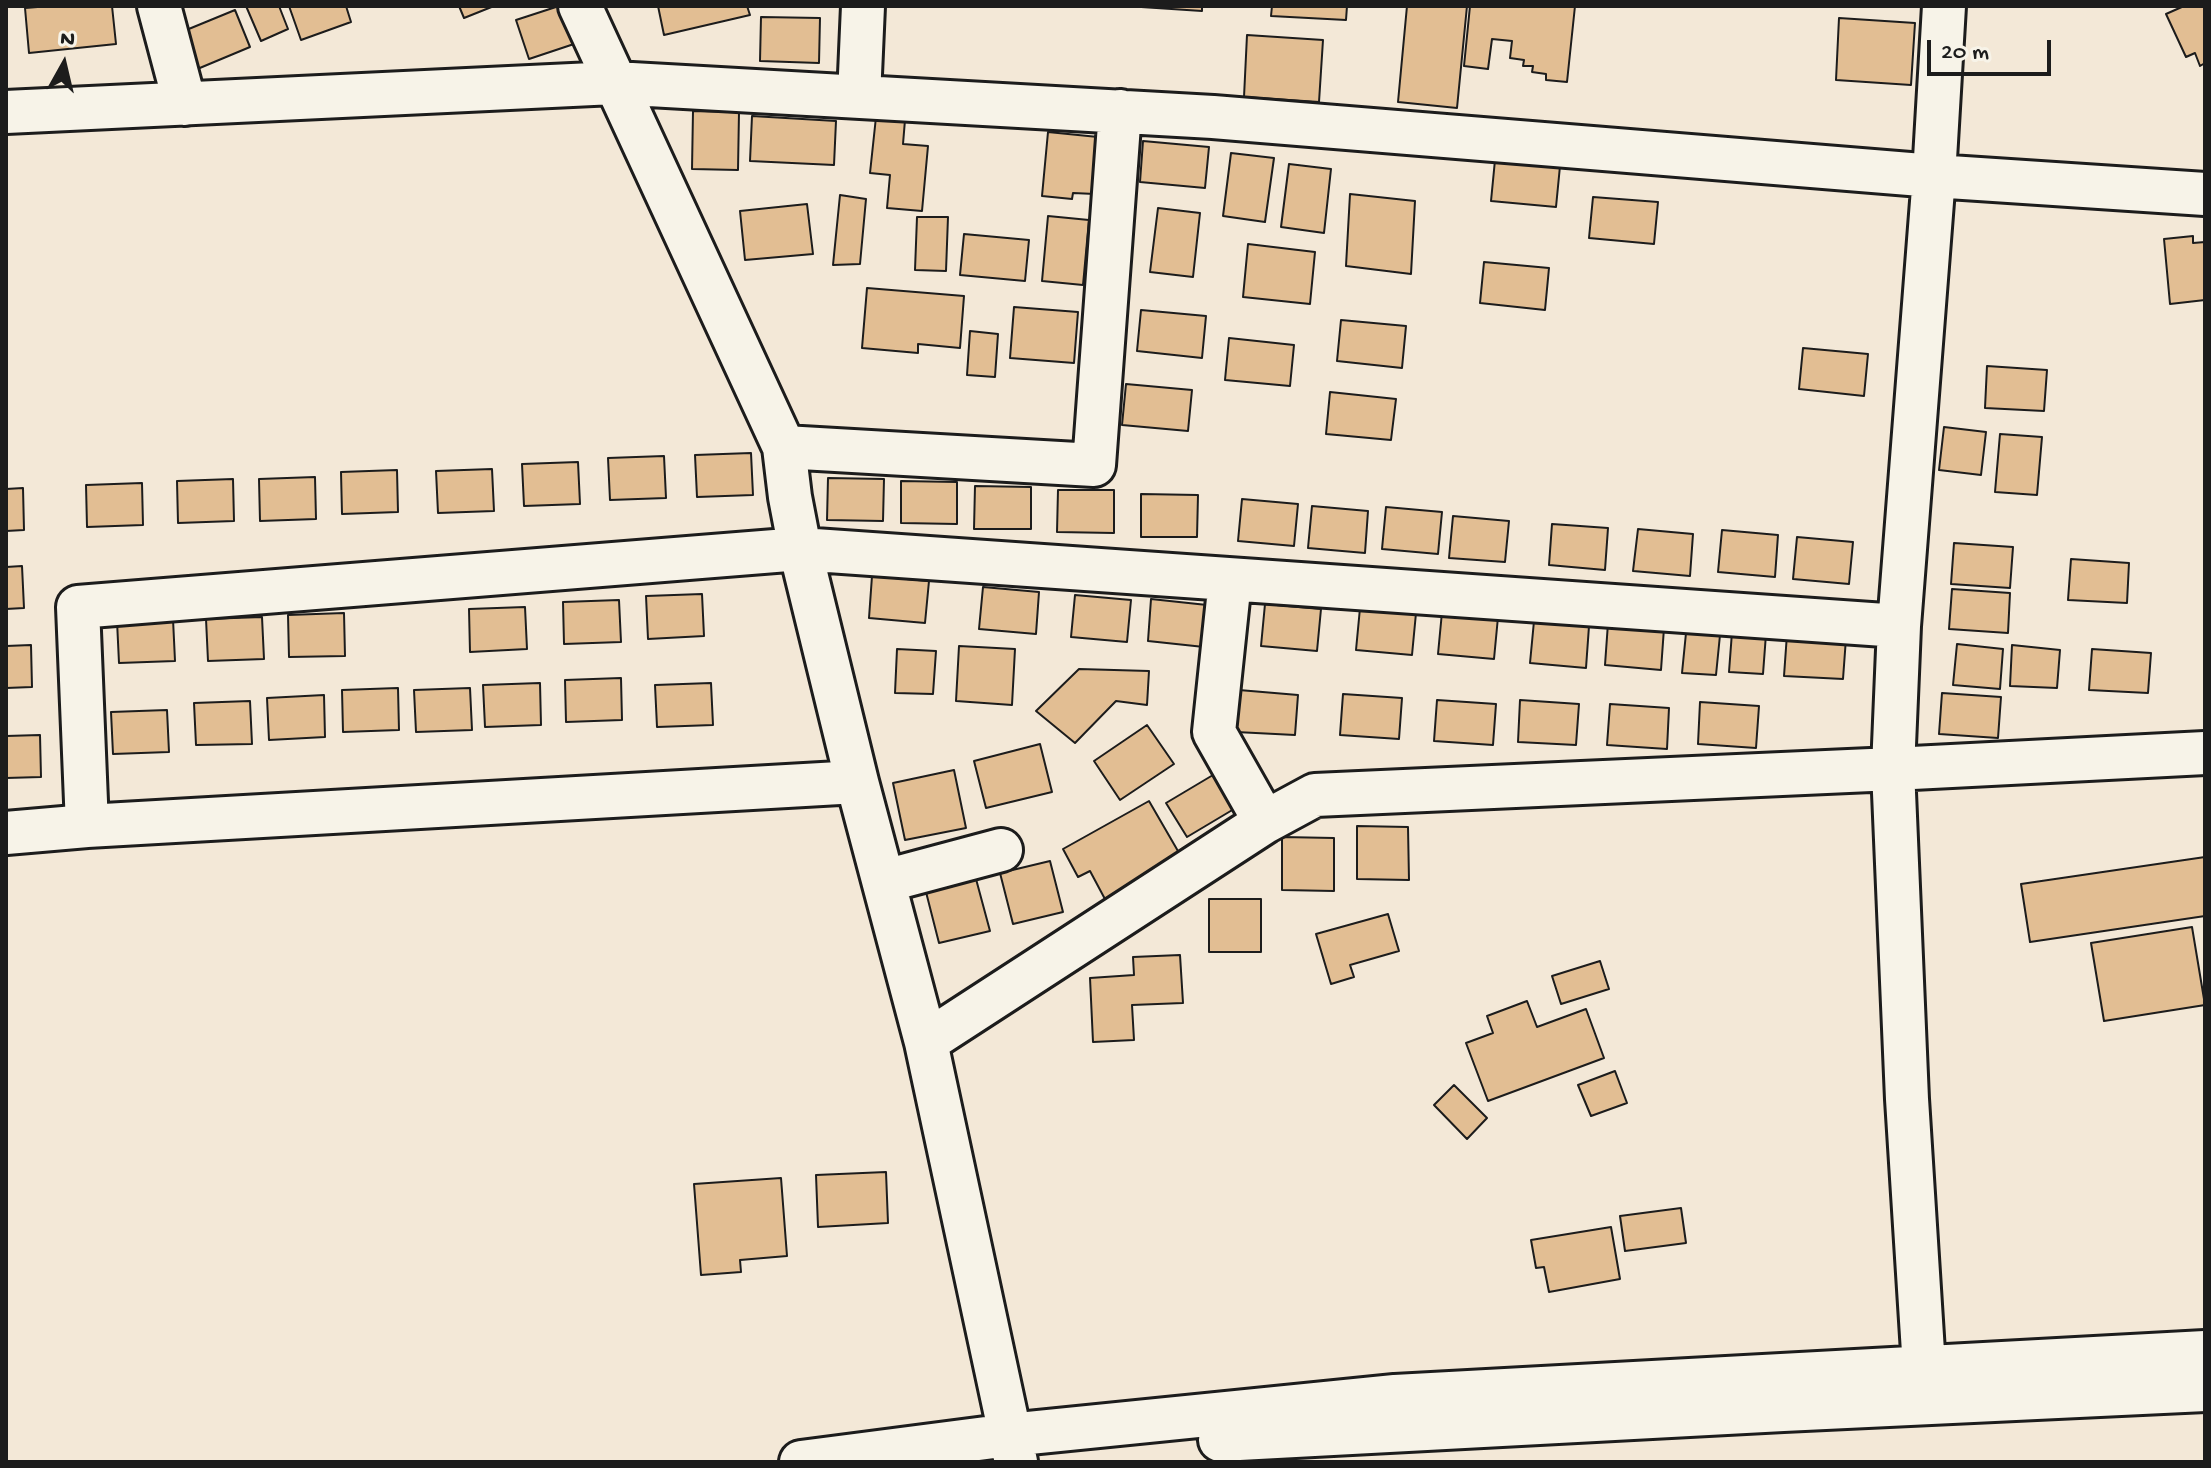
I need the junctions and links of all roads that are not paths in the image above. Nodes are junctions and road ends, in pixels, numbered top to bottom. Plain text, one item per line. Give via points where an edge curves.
1 (580, 6) edge
2 (863, 6) edge
3 (1944, 6) edge
4 (167, 9) edge
5 (614, 83) junction
6 (859, 97) junction
7 (185, 104) junction
8 (1120, 111) junction
9 (6, 112) edge
10 (1934, 176) junction
11 (2205, 194) edge
12 (784, 447) junction
13 (800, 549) junction
14 (1230, 580) junction
15 (1899, 626) junction
16 (2205, 753) edge
17 (1893, 769) junction
18 (857, 782) junction
19 (1265, 822) junction
20 (87, 826) junction
21 (6, 833) edge
22 (1001, 850) dead end
23 (885, 881) junction
24 (926, 1042) junction
25 (2205, 1352) edge
26 (1924, 1368) junction
27 (2205, 1390) edge
28 (1012, 1449) edge
29 (801, 1462) edge

1 - 5 street
2 - 6 street
3 - 10 street
4 - 7 street
5 - 6 street
5 - 7 street
5 - 12 street
6 - 8 street
7 - 9 street
8 - 10 street
8 - 12 street via 1094,465
10 - 11 street
10 - 15 street
12 - 13 street
13 - 14 street
13 - 18 street
13 - 20 street via 78,607
14 - 15 street
14 - 19 street via 1214,732
15 - 17 street
16 - 17 street
17 - 19 street via 1315,795
17 - 26 street
18 - 20 street
18 - 23 street
19 - 24 street
20 - 21 street
22 - 23 street
23 - 24 street
24 - 28 street
25 - 26 street
26 - 28 street via 1395,1396
27 - 28 street
28 - 29 street

